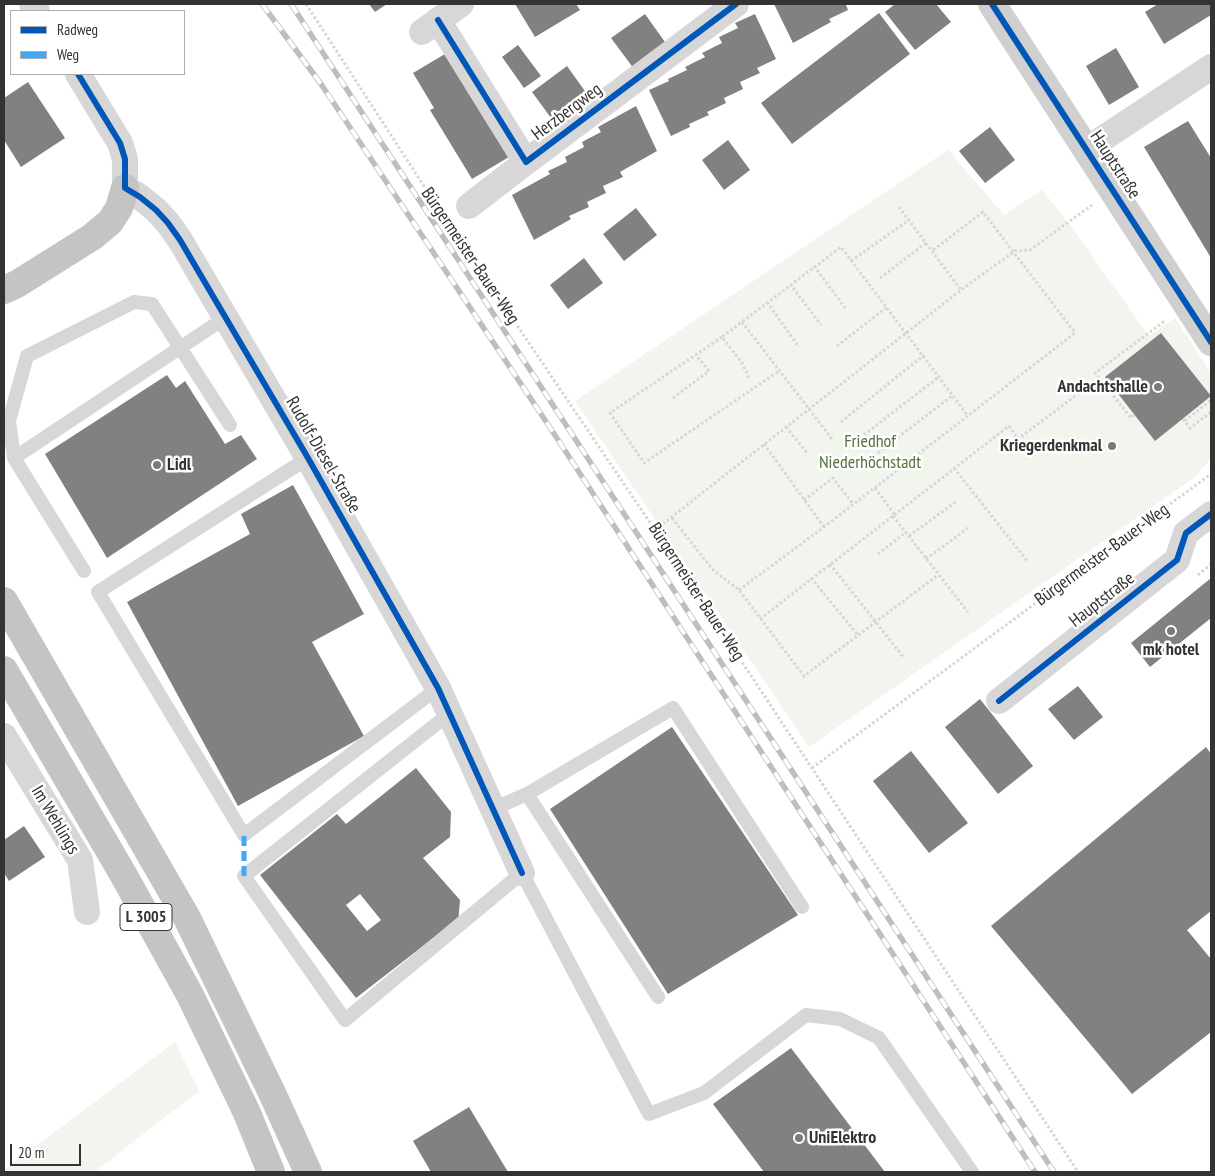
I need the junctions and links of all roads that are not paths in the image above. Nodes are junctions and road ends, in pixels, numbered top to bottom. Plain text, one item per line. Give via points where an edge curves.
1 (461, 4) edge
2 (736, 4) edge
3 (992, 4) edge
4 (1211, 68) edge
5 (79, 75) edge
6 (1087, 149) junction
7 (526, 162) junction
8 (125, 188) junction
9 (469, 206) dead end
10 (8, 291) edge
11 (225, 318) junction
12 (1211, 342) edge
13 (182, 348) junction
14 (230, 425) dead end
15 (14, 458) junction
16 (308, 458) junction
17 (1211, 514) edge
18 (84, 571) dead end
19 (4, 601) edge
20 (4, 670) edge
21 (438, 688) junction
22 (999, 701) dead end
23 (449, 714) junction
24 (4, 736) edge
25 (527, 794) junction
26 (493, 809) junction
27 (522, 873) junction
28 (802, 907) dead end
29 (87, 912) dead end
30 (658, 997) dead end
31 (271, 1172) edge
32 (308, 1172) edge
33 (972, 1172) edge

1 - 7 street, Herzbergweg via 430,26
2 - 7 street, Herzbergweg
3 - 6 street, Hauptstraße
4 - 6 street
5 - 8 street via 120,143 125,158
6 - 12 street, Hauptstraße
7 - 9 street, Herzbergweg
8 - 10 highway via 119,208 110,222
8 - 11 street, Rudolf-Diesel-Straße via 168,223
11 - 13 lane
11 - 16 street, Rudolf-Diesel-Straße
13 - 14 lane
13 - 15 lane
13 - 15 lane via 152,304 134,302 27,356 9,421
15 - 18 lane
16 - 21 street, Rudolf-Diesel-Straße
16 - 21 lane via 98,592 244,835
17 - 22 street, Hauptstraße via 1186,533 1177,560
19 - 32 highway, L 3005 via 187,918
20 - 31 highway, L 3005 via 190,995 248,1113
21 - 23 street, Rudolf-Diesel-Straße
23 - 26 street, Rudolf-Diesel-Straße
23 - 27 lane via 244,876 345,1020
24 - 29 street, Im Wehlings via 80,860
25 - 26 lane
25 - 28 lane via 673,708
25 - 30 lane
26 - 27 street, Rudolf-Diesel-Straße
27 - 33 lane via 649,1114 704,1093 806,1015 840,1019 879,1038

